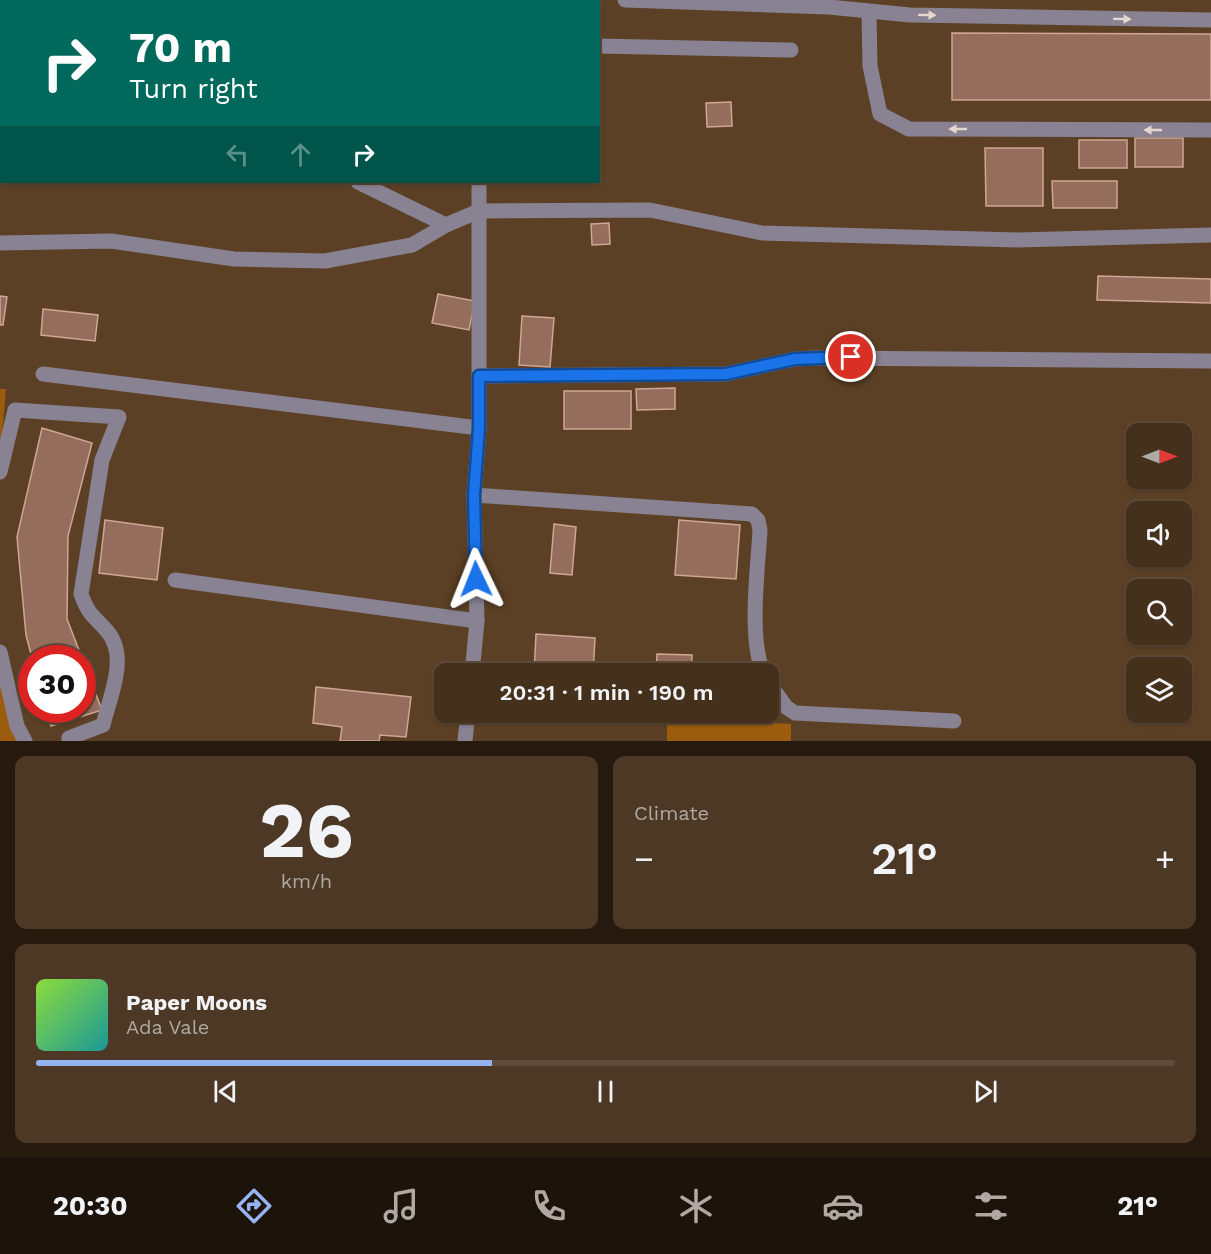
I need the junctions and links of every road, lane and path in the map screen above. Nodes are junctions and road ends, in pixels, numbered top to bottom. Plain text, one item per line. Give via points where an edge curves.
1 (625, 0) edge
2 (869, 13) junction
3 (1211, 20) edge
4 (600, 46) edge
5 (791, 50) dead end
6 (1211, 130) edge
7 (360, 183) edge
8 (479, 183) edge
9 (479, 211) junction
10 (446, 225) junction
11 (1211, 235) edge
12 (0, 243) edge
13 (1211, 361) edge
14 (43, 374) dead end
15 (479, 376) junction
16 (479, 428) junction
17 (0, 472) edge
18 (474, 495) junction
19 (175, 580) dead end
20 (477, 621) junction
21 (0, 652) edge
22 (473, 663) edge
23 (760, 663) edge
24 (779, 697) edge
25 (954, 721) dead end
26 (467, 723) edge
27 (66, 740) edge
28 (25, 741) edge
29 (465, 741) edge

1 - 2 street via 829,7
2 -> 3 street
6 -> 2 street via 909,129 880,114 870,66
4 - 5 street
7 - 10 street
8 - 9 street
9 - 10 street
9 - 11 street via 650,210 762,233 1017,240
9 - 15 street
10 - 12 street via 412,245 325,261 234,259 111,241
13 - 15 street via 827,358 795,359 726,374
14 - 16 street
15 - 16 street
16 - 18 street
17 - 27 street via 15,410 119,417 102,460 81,594 87,612 116,644 118,662 103,725
18 - 20 street
18 - 23 street via 752,514 760,530 756,636
19 - 20 street
20 - 22 street
21 - 28 street via 17,726
24 - 25 street via 795,713
26 - 29 street

